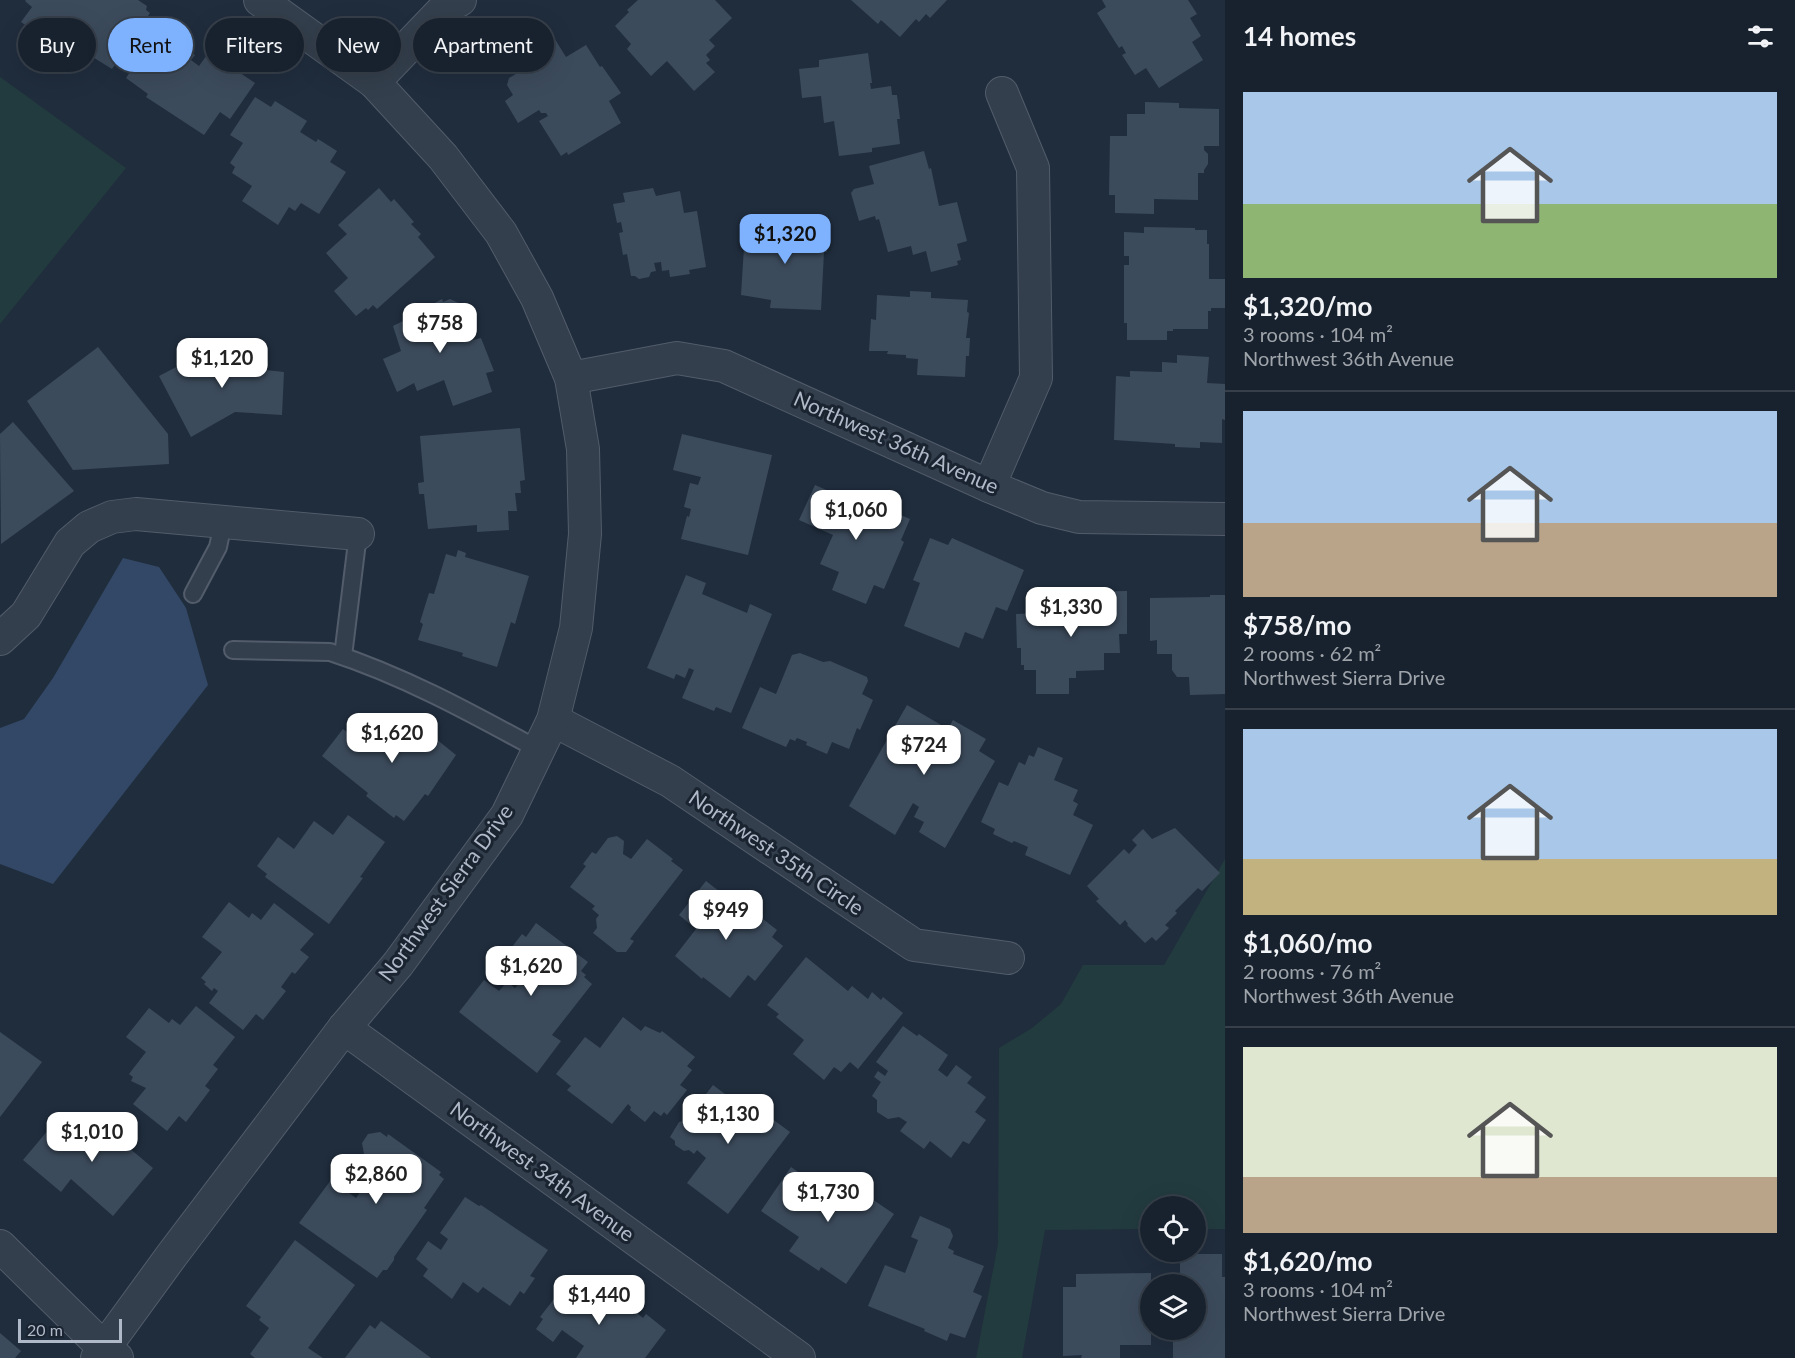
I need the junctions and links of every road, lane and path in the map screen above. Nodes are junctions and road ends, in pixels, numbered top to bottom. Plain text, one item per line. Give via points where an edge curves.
1 (260, 0) edge
2 (460, 0) edge
3 (374, 82) junction
4 (1002, 93) dead end
5 (570, 378) junction
6 (988, 486) junction
7 (1225, 519) edge
8 (223, 523) junction
9 (358, 534) joint
10 (193, 594) dead end
11 (0, 639) edge
12 (233, 650) dead end
13 (343, 656) junction
14 (553, 720) junction
15 (538, 750) junction
16 (1008, 958) dead end
17 (344, 1028) junction
18 (0, 1246) edge
19 (106, 1355) edge
20 (799, 1358) edge

1 - 3 street, Northwest Sierra Drive
2 - 3 street via 445,8
3 - 5 street, Northwest Sierra Drive via 443,157 501,233 537,298
4 - 6 street via 1034,168 1036,378
5 - 6 street, Northwest 36th Avenue via 676,358 724,366
5 - 14 street, Northwest Sierra Drive via 583,449 585,534 576,628
6 - 7 street, Northwest 36th Avenue via 1042,508 1079,517
8 - 9 street
8 - 10 lane via 218,547
8 - 11 street via 136,514 112,517 89,527 70,543 26,615
9 - 13 lane
12 - 13 lane via 330,652
13 - 15 lane via 448,700
14 - 15 street, Northwest Sierra Drive
14 - 16 street, Northwest 35th Circle via 670,782 914,945
15 - 17 street, Northwest Sierra Drive via 507,815 398,964
17 - 19 street, Northwest Sierra Drive via 171,1255
17 - 20 street, Northwest 34th Avenue
18 - 19 street

